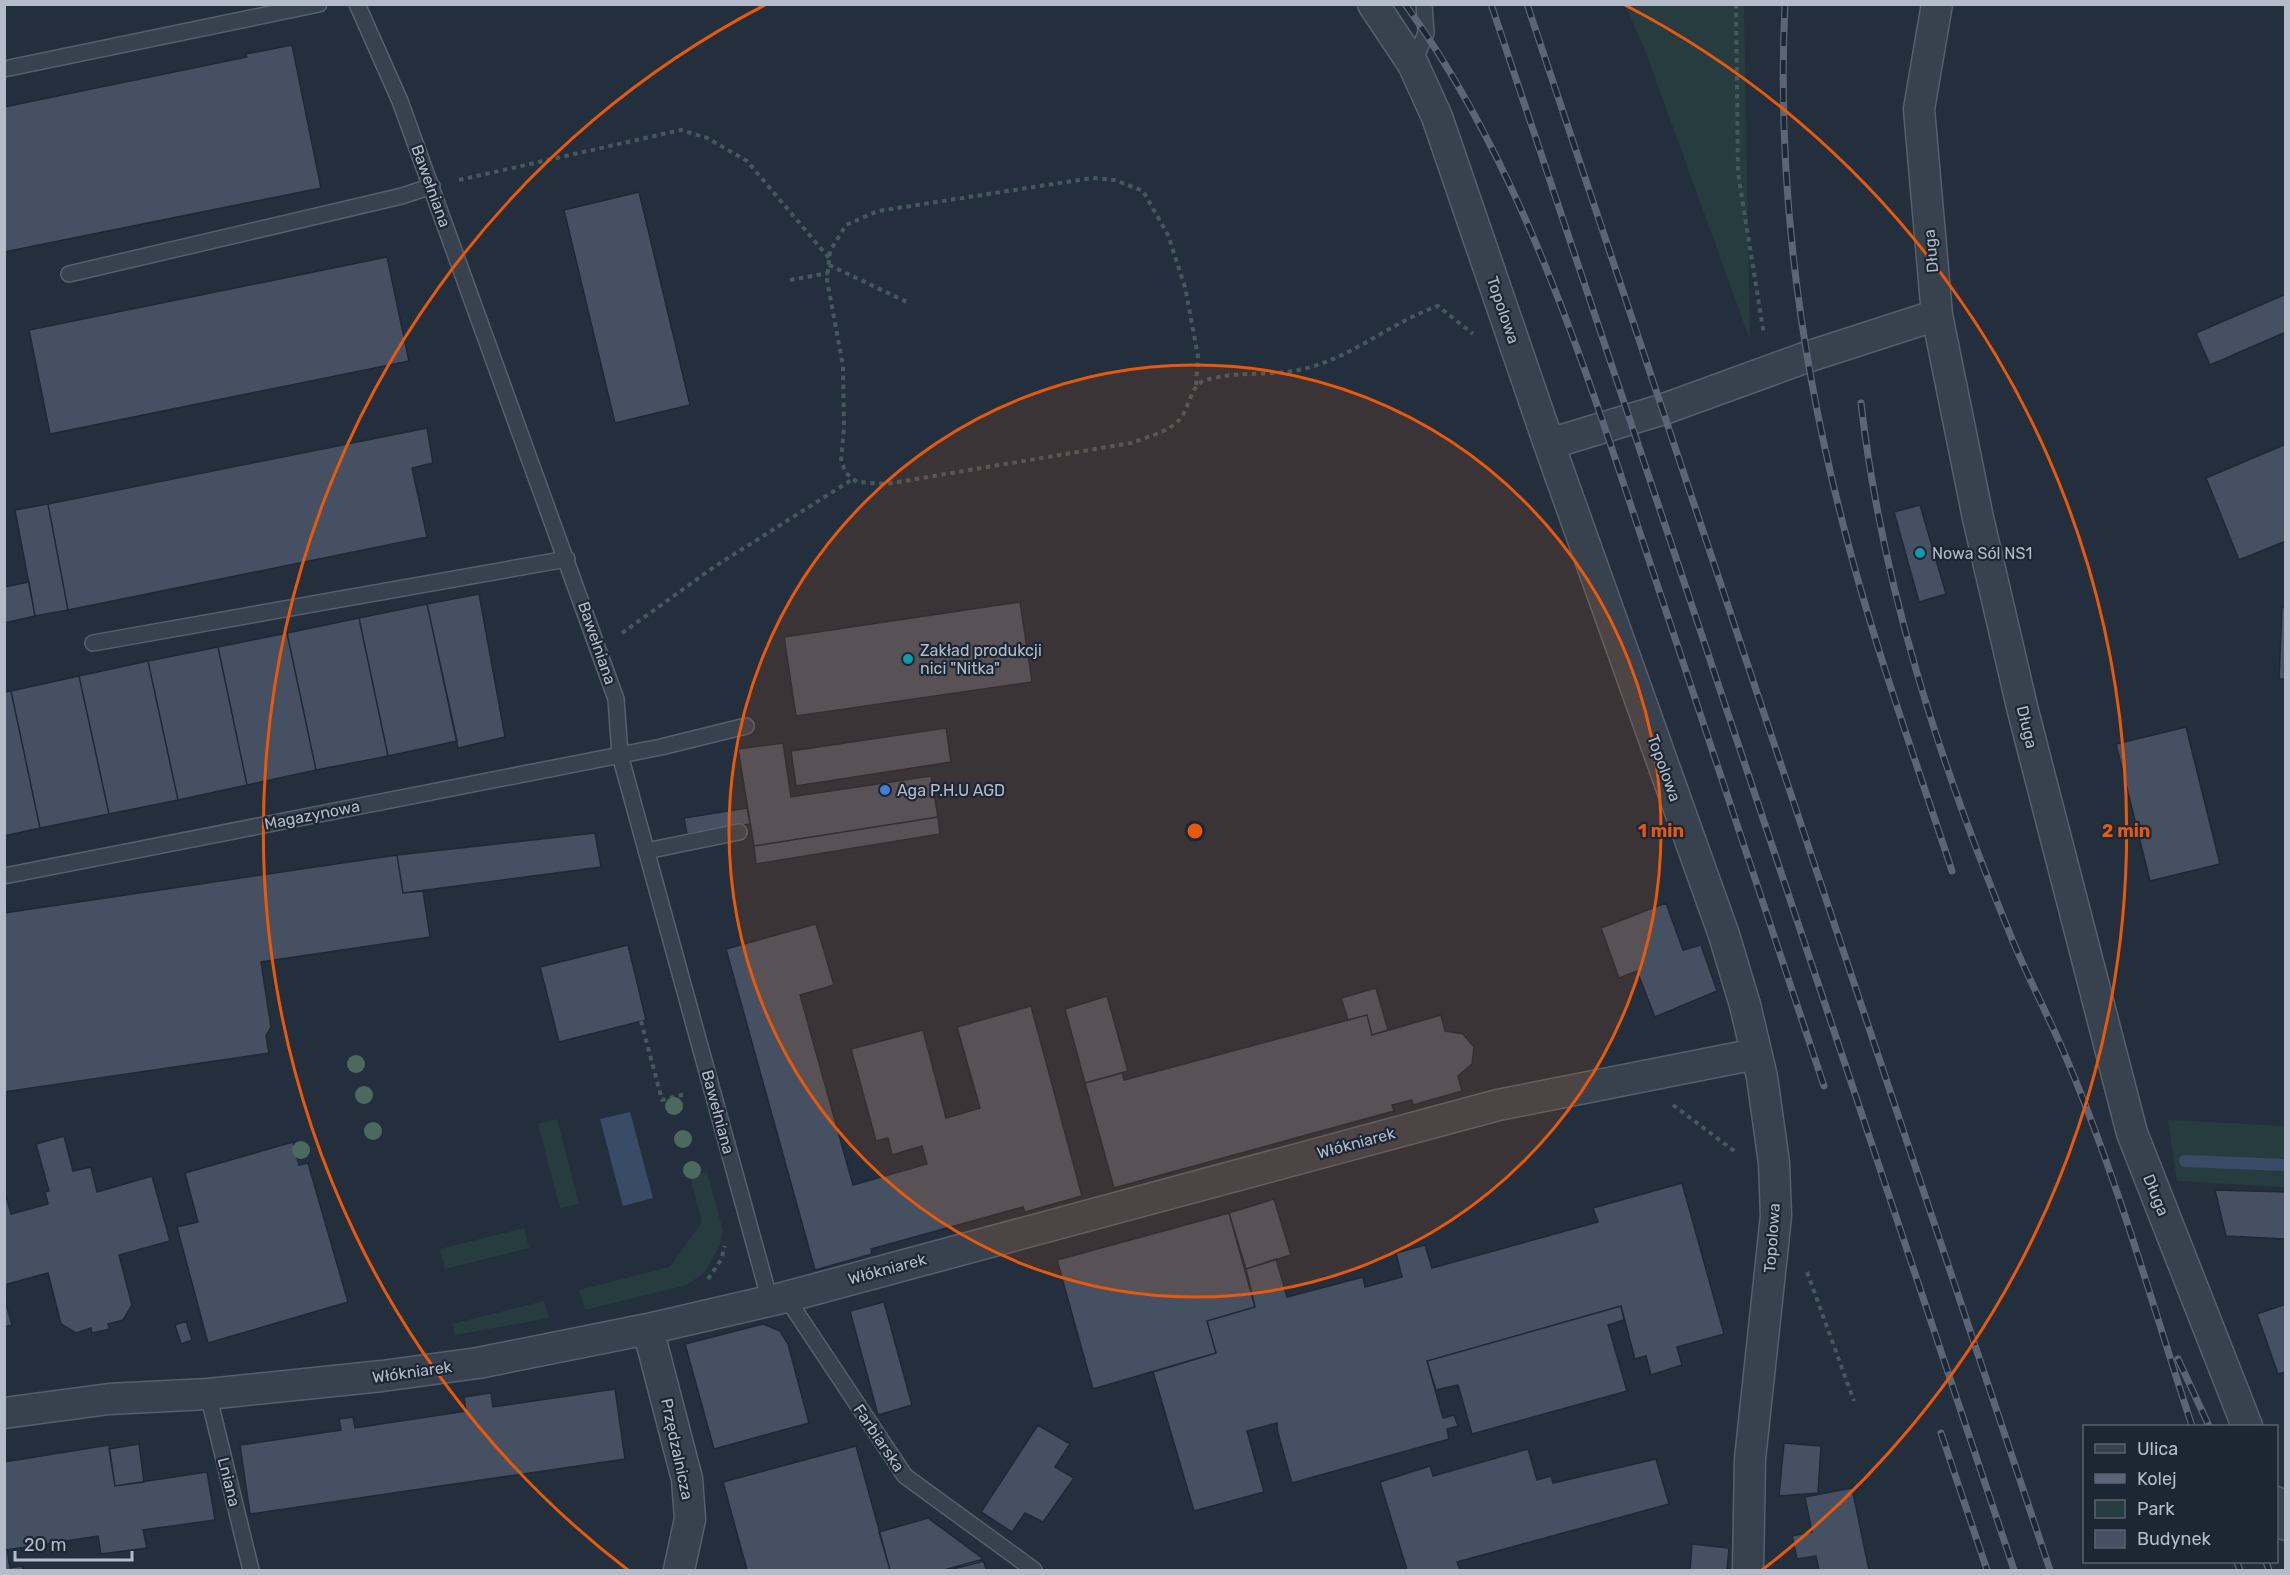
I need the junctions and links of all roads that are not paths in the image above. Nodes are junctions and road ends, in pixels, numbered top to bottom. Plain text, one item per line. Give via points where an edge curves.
1 (319, 4) edge
2 (357, 4) edge
3 (1373, 4) edge
4 (1424, 4) edge
5 (1937, 4) edge
6 (1413, 64) junction
7 (4, 69) edge
8 (432, 186) junction
9 (69, 274) dead end
10 (1937, 315) junction
11 (1549, 444) junction
12 (567, 559) junction
13 (93, 643) dead end
14 (746, 726) dead end
15 (620, 755) junction
16 (739, 832) dead end
17 (646, 851) junction
18 (4, 876) edge
19 (1756, 1054) junction
20 (778, 1299) junction
21 (648, 1329) junction
22 (208, 1394) junction
23 (4, 1413) edge
24 (2247, 1425) edge
25 (2278, 1505) edge
26 (2286, 1525) edge
27 (251, 1570) edge
28 (679, 1570) edge
29 (1034, 1570) edge
30 (1748, 1570) edge

1 - 7 lane
2 - 8 lane, Bawełniana
3 - 6 street, Topolowa
4 - 6 lane via 1426,33
5 - 10 street, Długa via 1919,110
6 - 11 street, Topolowa via 1441,129
8 - 9 lane
8 - 12 lane, Bawełniana
10 - 11 street
10 - 24 street, Długa via 1977,518 2023,711 2132,1133
11 - 19 street, Topolowa via 1724,935
12 - 13 lane
12 - 15 lane, Bawełniana via 616,699
14 - 15 lane, Magazynowa
15 - 17 lane, Bawełniana
15 - 18 lane, Magazynowa
16 - 17 lane
17 - 20 lane, Bawełniana
19 - 20 street, Włókniarek via 1498,1105
19 - 30 street, Topolowa via 1773,1142 1776,1216 1750,1460
20 - 21 street, Włókniarek
20 - 29 lane, Farbiarska via 906,1476
21 - 22 street, Włókniarek via 478,1363
21 - 28 street, Przędzalnicza via 687,1479 690,1519
22 - 23 street, Włókniarek via 109,1399
22 - 27 lane, Lniana
25 - 26 street

